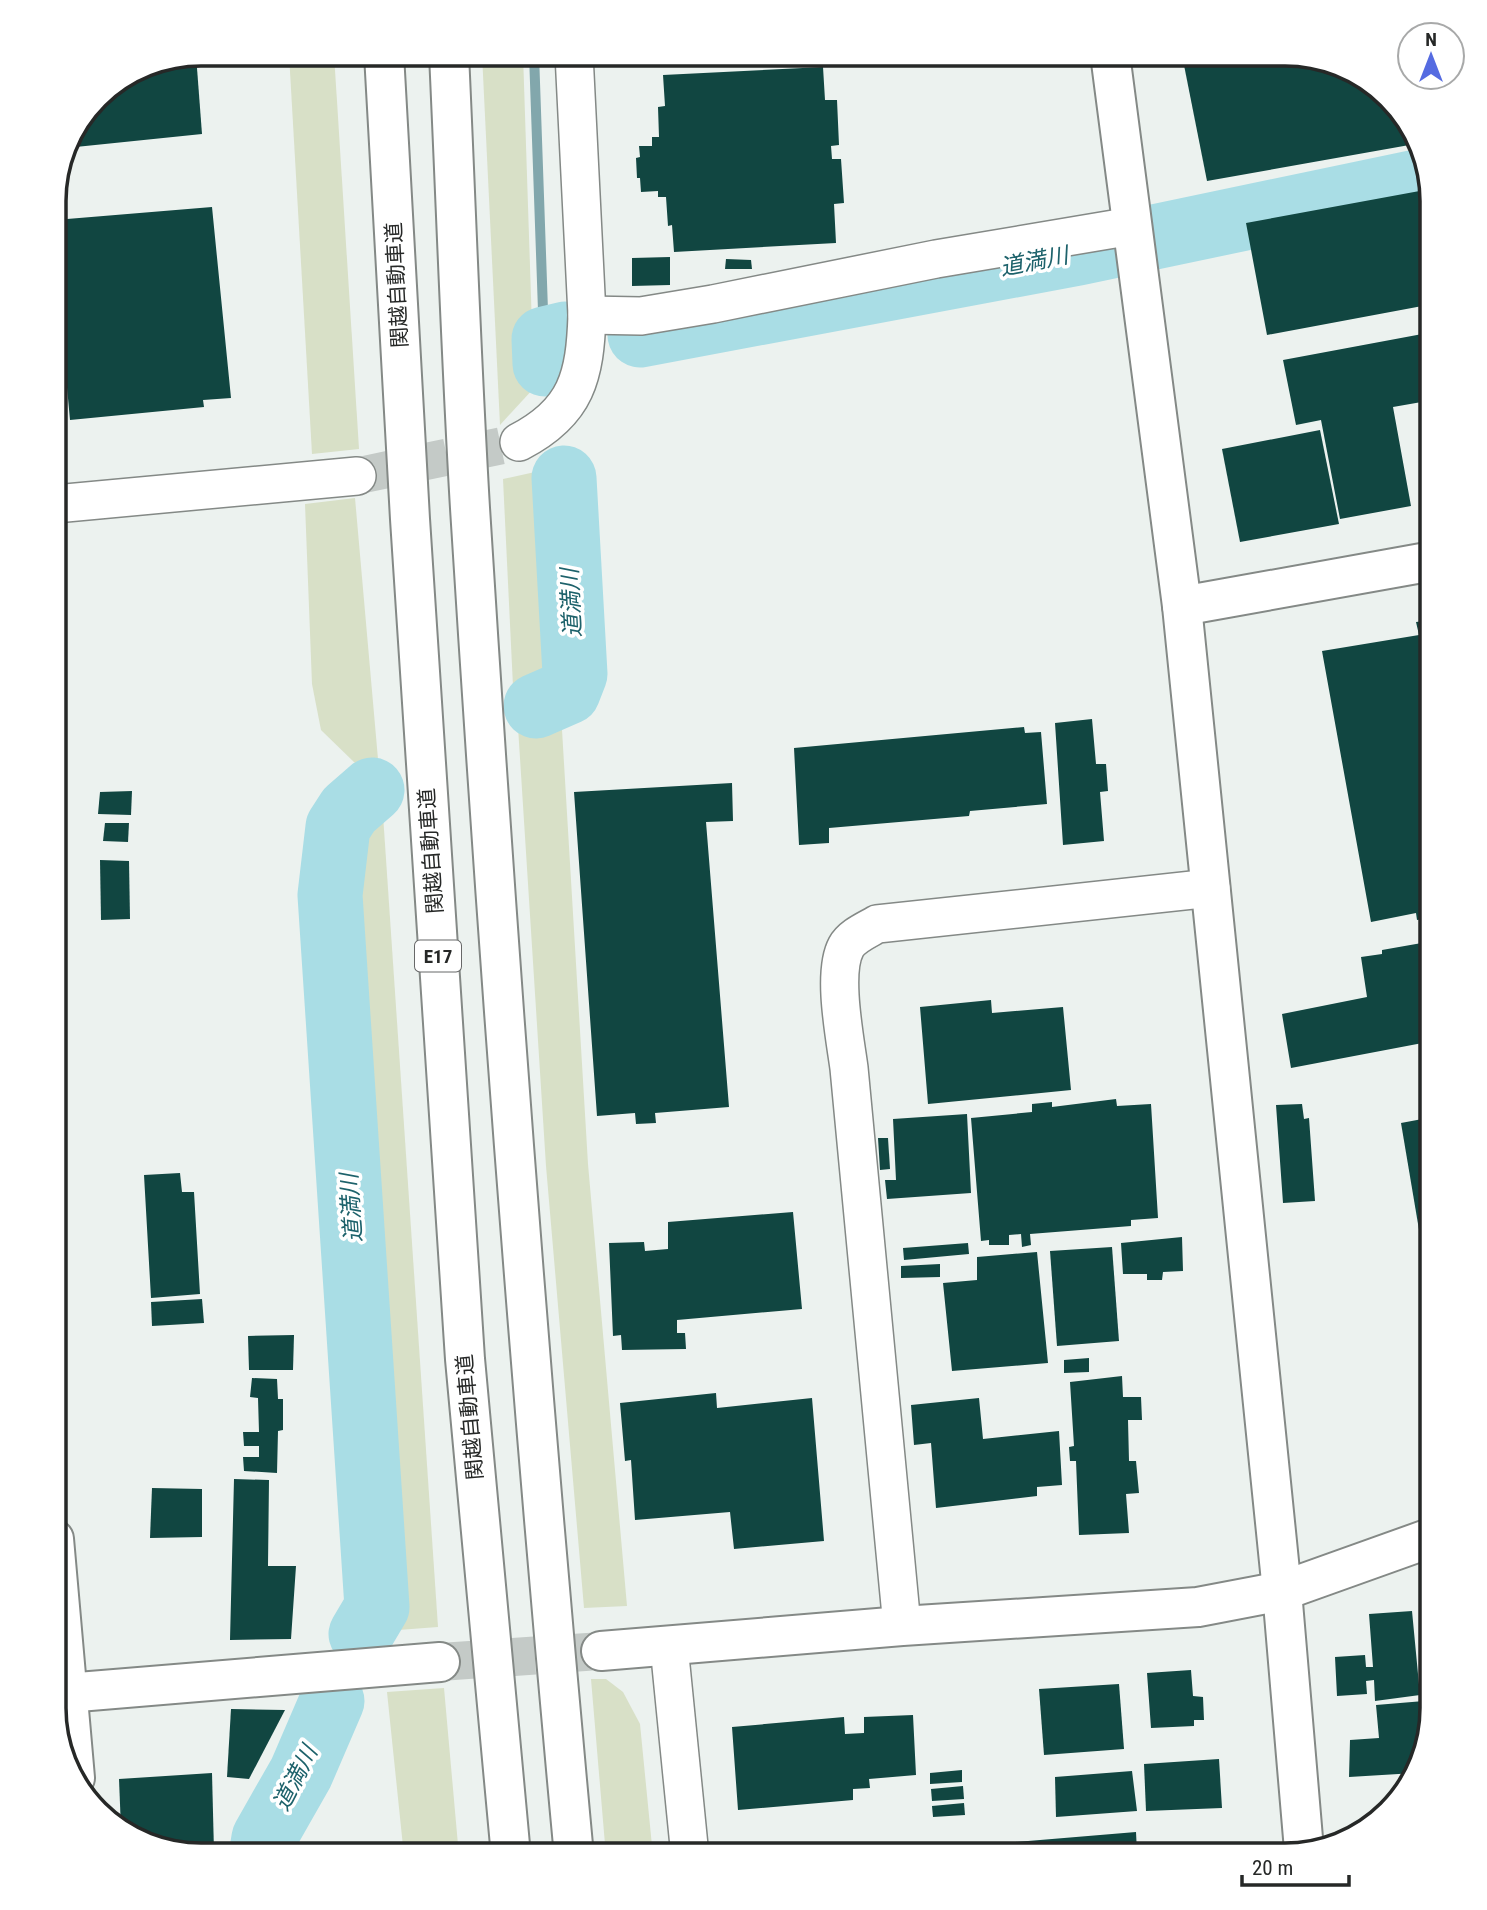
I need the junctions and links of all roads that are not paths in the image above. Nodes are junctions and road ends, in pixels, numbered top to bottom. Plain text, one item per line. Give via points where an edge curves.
1 (385, 67) edge
2 (450, 67) edge
3 (575, 67) edge
4 (1112, 67) edge
5 (1132, 226) junction
6 (587, 314) junction
7 (519, 442) tunnel mouth
8 (357, 476) tunnel mouth
9 (67, 503) edge
10 (1420, 563) edge
11 (1182, 606) junction
12 (1211, 888) junction
13 (1420, 1542) edge
14 (1282, 1591) junction
15 (902, 1626) junction
16 (669, 1646) junction
17 (601, 1651) tunnel mouth
18 (440, 1662) tunnel mouth
19 (66, 1693) edge
20 (1303, 1842) edge
21 (510, 1843) edge
22 (572, 1843) edge
23 (689, 1843) edge

1 - 21 main road, 関越自動車道 / E17 via 465,1359
2 - 22 main road via 470,503 497,901 527,1324
3 - 6 street
4 - 5 main road
5 - 6 street via 641,316
5 - 11 main road
6 - 7 street via 582,371 563,411 541,431
8 - 9 street
10 - 11 main road
11 - 12 main road
12 - 14 main road
12 - 15 street via 877,924 847,945 840,996
13 - 14 main road
14 - 15 main road via 1198,1606
14 - 20 main road
15 - 16 main road
16 - 17 main road
16 - 23 street
18 - 19 main road

